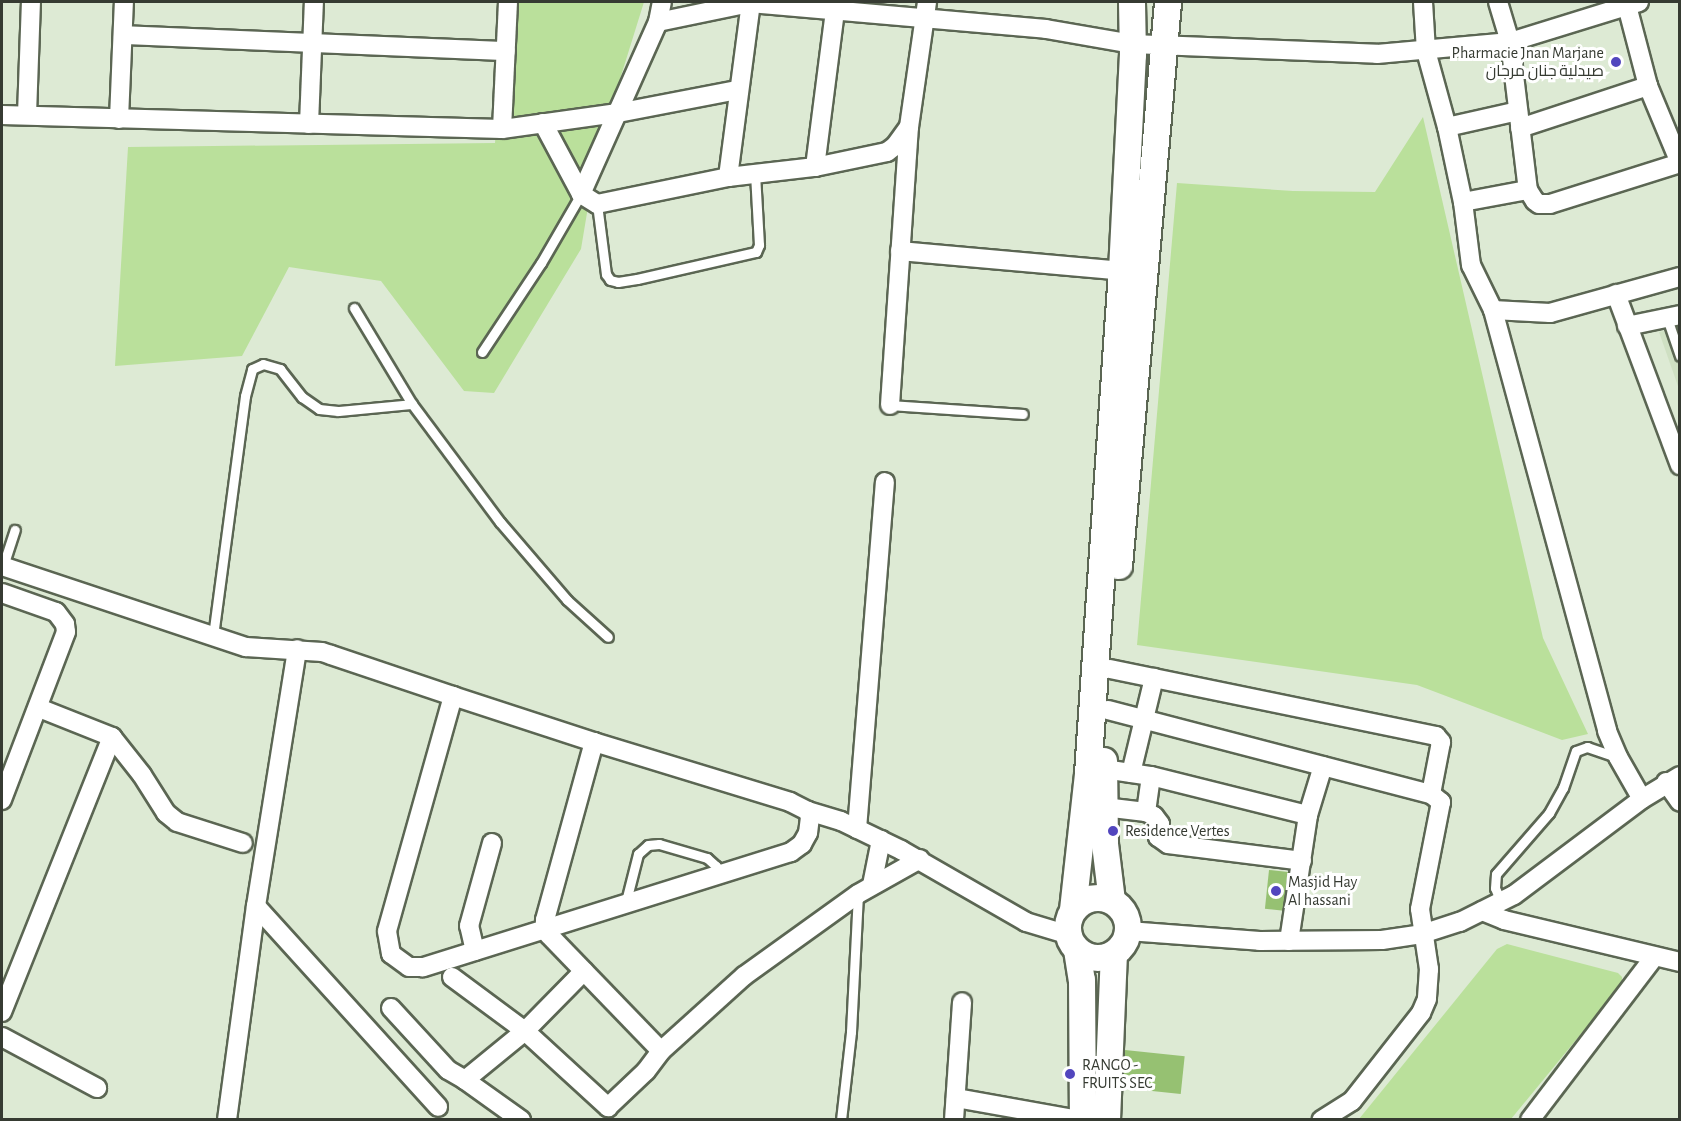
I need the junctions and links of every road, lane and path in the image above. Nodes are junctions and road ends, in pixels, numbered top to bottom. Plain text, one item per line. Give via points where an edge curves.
1 (31, 2) edge
2 (124, 2) edge
3 (314, 2) edge
4 (508, 2) edge
5 (662, 2) edge
6 (750, 2) edge
7 (1132, 2) edge
8 (1168, 2) edge
9 (1423, 2) edge
10 (1498, 2) edge
11 (1631, 3) edge
12 (835, 7) edge
13 (926, 10) edge
14 (658, 21) junction
15 (123, 35) junction
16 (1510, 42) junction
17 (313, 43) junction
18 (1132, 44) junction
19 (1164, 46) junction
20 (506, 51) junction
21 (1426, 51) junction
22 (1648, 86) junction
23 (737, 90) junction
24 (618, 113) junction
25 (2, 115) edge
26 (27, 115) junction
27 (118, 119) junction
28 (1519, 120) junction
29 (543, 123) junction
30 (309, 124) junction
31 (909, 127) junction
32 (1447, 127) junction
33 (502, 129) junction
34 (1680, 163) edge
35 (815, 167) junction
36 (755, 174) junction
37 (728, 177) junction
38 (1528, 190) junction
39 (589, 199) junction
40 (1463, 202) junction
41 (900, 251) junction
42 (1122, 271) junction
43 (1680, 277) edge
44 (1616, 294) junction
45 (354, 308) dead end
46 (1493, 309) junction
47 (1673, 316) edge
48 (1627, 326) junction
49 (482, 352) dead end
50 (1680, 356) edge
51 (412, 404) junction
52 (890, 405) joint
53 (1023, 414) dead end
54 (1680, 465) edge
55 (885, 482) dead end
56 (15, 530) dead end
57 (2, 566) edge
58 (2, 593) edge
59 (213, 636) junction
60 (608, 637) dead end
61 (297, 649) junction
62 (1110, 669) junction
63 (1154, 678) junction
64 (453, 696) junction
65 (39, 708) junction
66 (1108, 710) junction
67 (1143, 720) junction
68 (112, 737) junction
69 (594, 742) junction
70 (1618, 758) junction
71 (1323, 766) junction
72 (1104, 769) junction
73 (1131, 772) junction
74 (1151, 776) junction
75 (1673, 779) edge
76 (1431, 794) junction
77 (1642, 799) junction
78 (2, 800) edge
79 (1680, 802) edge
80 (1104, 807) junction
81 (808, 811) junction
82 (1146, 812) junction
83 (1308, 815) junction
84 (857, 829) junction
85 (881, 840) junction
86 (243, 843) dead end
87 (492, 843) dead end
88 (920, 859) junction
89 (1302, 861) junction
90 (718, 876) junction
91 (865, 890) junction
92 (1112, 901) junction
93 (1501, 903) junction
94 (625, 905) junction
95 (256, 906) junction
96 (1073, 910) junction
97 (1482, 911) junction
98 (545, 928) junction
99 (1128, 931) junction
100 (1422, 934) junction
101 (1289, 941) junction
102 (1073, 943) junction
103 (475, 951) junction
104 (1114, 954) junction
105 (1654, 957) junction
106 (1680, 962) edge
107 (584, 971) junction
108 (452, 977) dead end
109 (962, 1002) dead end
110 (391, 1008) dead end
111 (2, 1011) edge
112 (525, 1031) junction
113 (2, 1036) edge
114 (661, 1052) junction
115 (465, 1080) junction
116 (97, 1088) dead end
117 (956, 1098) junction
118 (1352, 1101) junction
119 (438, 1107) dead end
120 (606, 1113) edge
121 (227, 1119) edge
122 (520, 1119) edge
123 (841, 1119) edge
124 (954, 1119) edge
125 (1081, 1119) edge
126 (1107, 1119) edge
127 (1321, 1119) edge
128 (1337, 1119) edge
129 (1530, 1119) edge

1 - 26 street
2 - 15 street
3 - 17 street
4 - 20 street
5 - 14 street
6 - 12 street
6 - 14 street
6 - 23 street
7 - 18 street
8 - 19 street
9 - 21 street
10 - 16 street
11 - 16 street
11 - 22 street
12 - 13 street
12 - 35 street
13 - 18 street
13 - 31 street
14 - 24 street
15 - 17 street
15 - 27 street
16 - 21 street
16 - 28 street
17 - 20 street
17 - 30 street
18 - 19 street
18 - 42 street
19 - 21 street via 1377,54
19 - 62 street
20 - 33 street
21 - 32 street
22 - 28 street
22 - 34 street
23 - 24 street
23 - 37 street
24 - 29 street
24 - 39 street
25 - 26 street
26 - 27 street
27 - 30 street
28 - 32 street
28 - 38 street
29 - 33 street
29 - 39 street
30 - 33 street
31 - 35 street via 887,152
31 - 41 street
32 - 40 street
34 - 38 street via 1550,204 1539,204
35 - 36 street
36 - 37 street
36 - 39 lane via 759,244 756,252 618,282 606,274
37 - 39 street
38 - 40 street
39 - 49 lane
40 - 46 street via 1471,265
41 - 42 street
41 - 52 street
42 - 96 street via 1088,774
43 - 44 street
44 - 46 street via 1550,313
44 - 48 street
45 - 51 lane
46 - 70 street via 1607,731
47 - 48 street
47 - 50 lane
48 - 54 street
51 - 59 lane via 338,411 319,409 302,397 280,369 263,364 252,369 244,396
51 - 60 lane via 500,522 567,600
52 - 53 lane
55 - 84 street
56 - 57 lane
57 - 59 street
58 - 65 street via 56,612 65,624 64,640
59 - 61 street via 257,649
61 - 64 street via 322,652
61 - 95 street
62 - 63 street
62 - 66 street
63 - 67 street
63 - 76 street via 1436,736 1442,742
64 - 69 street
64 - 103 street via 386,939 396,960 416,968
65 - 68 street
65 - 78 street
66 - 67 street
66 - 72 street
67 - 71 street
67 - 73 street
68 - 86 street via 166,813 177,822
68 - 111 street
69 - 81 street via 790,802
69 - 98 street
70 - 77 street
70 - 93 lane via 1587,747 1576,751 1549,813 1496,874 1494,883
71 - 76 street
71 - 83 street
72 - 73 street
72 - 80 street
73 - 74 street
74 - 82 street
74 - 83 street
75 - 77 street
75 - 79 street
76 - 100 street via 1443,805 1420,909
77 - 93 street
80 - 82 street
80 - 92 street
81 - 84 street
81 - 90 street via 810,827 797,849
82 - 89 street via 1156,817 1160,824 1158,837 1168,844
83 - 89 street
84 - 85 street
85 - 88 street
85 - 91 street
87 - 103 street via 469,926
88 - 91 street
88 - 102 street via 1026,922
89 - 101 street
90 - 94 street
90 - 94 lane via 716,866 707,858 659,844 648,845 638,854
91 - 114 street via 744,976
91 - 123 lane
92 - 96 street via 1087,900
92 - 99 street via 1125,914
93 - 97 street
94 - 98 street
95 - 119 street
95 - 121 street
96 - 102 street via 1068,926
97 - 100 street
97 - 105 street via 1504,920
98 - 103 street
98 - 107 street
99 - 101 street
99 - 104 street via 1124,944
100 - 101 street via 1382,940
100 - 118 street via 1430,984 1424,1006
102 - 104 street via 1091,957
102 - 125 street via 1082,981
104 - 126 street
105 - 106 street
105 - 129 street
107 - 112 street
107 - 114 street
108 - 112 street
109 - 117 street
110 - 115 street via 448,1070
112 - 115 street
112 - 120 street
113 - 116 street
114 - 120 street
115 - 122 street
117 - 124 street
117 - 125 street
118 - 127 street
118 - 128 street

